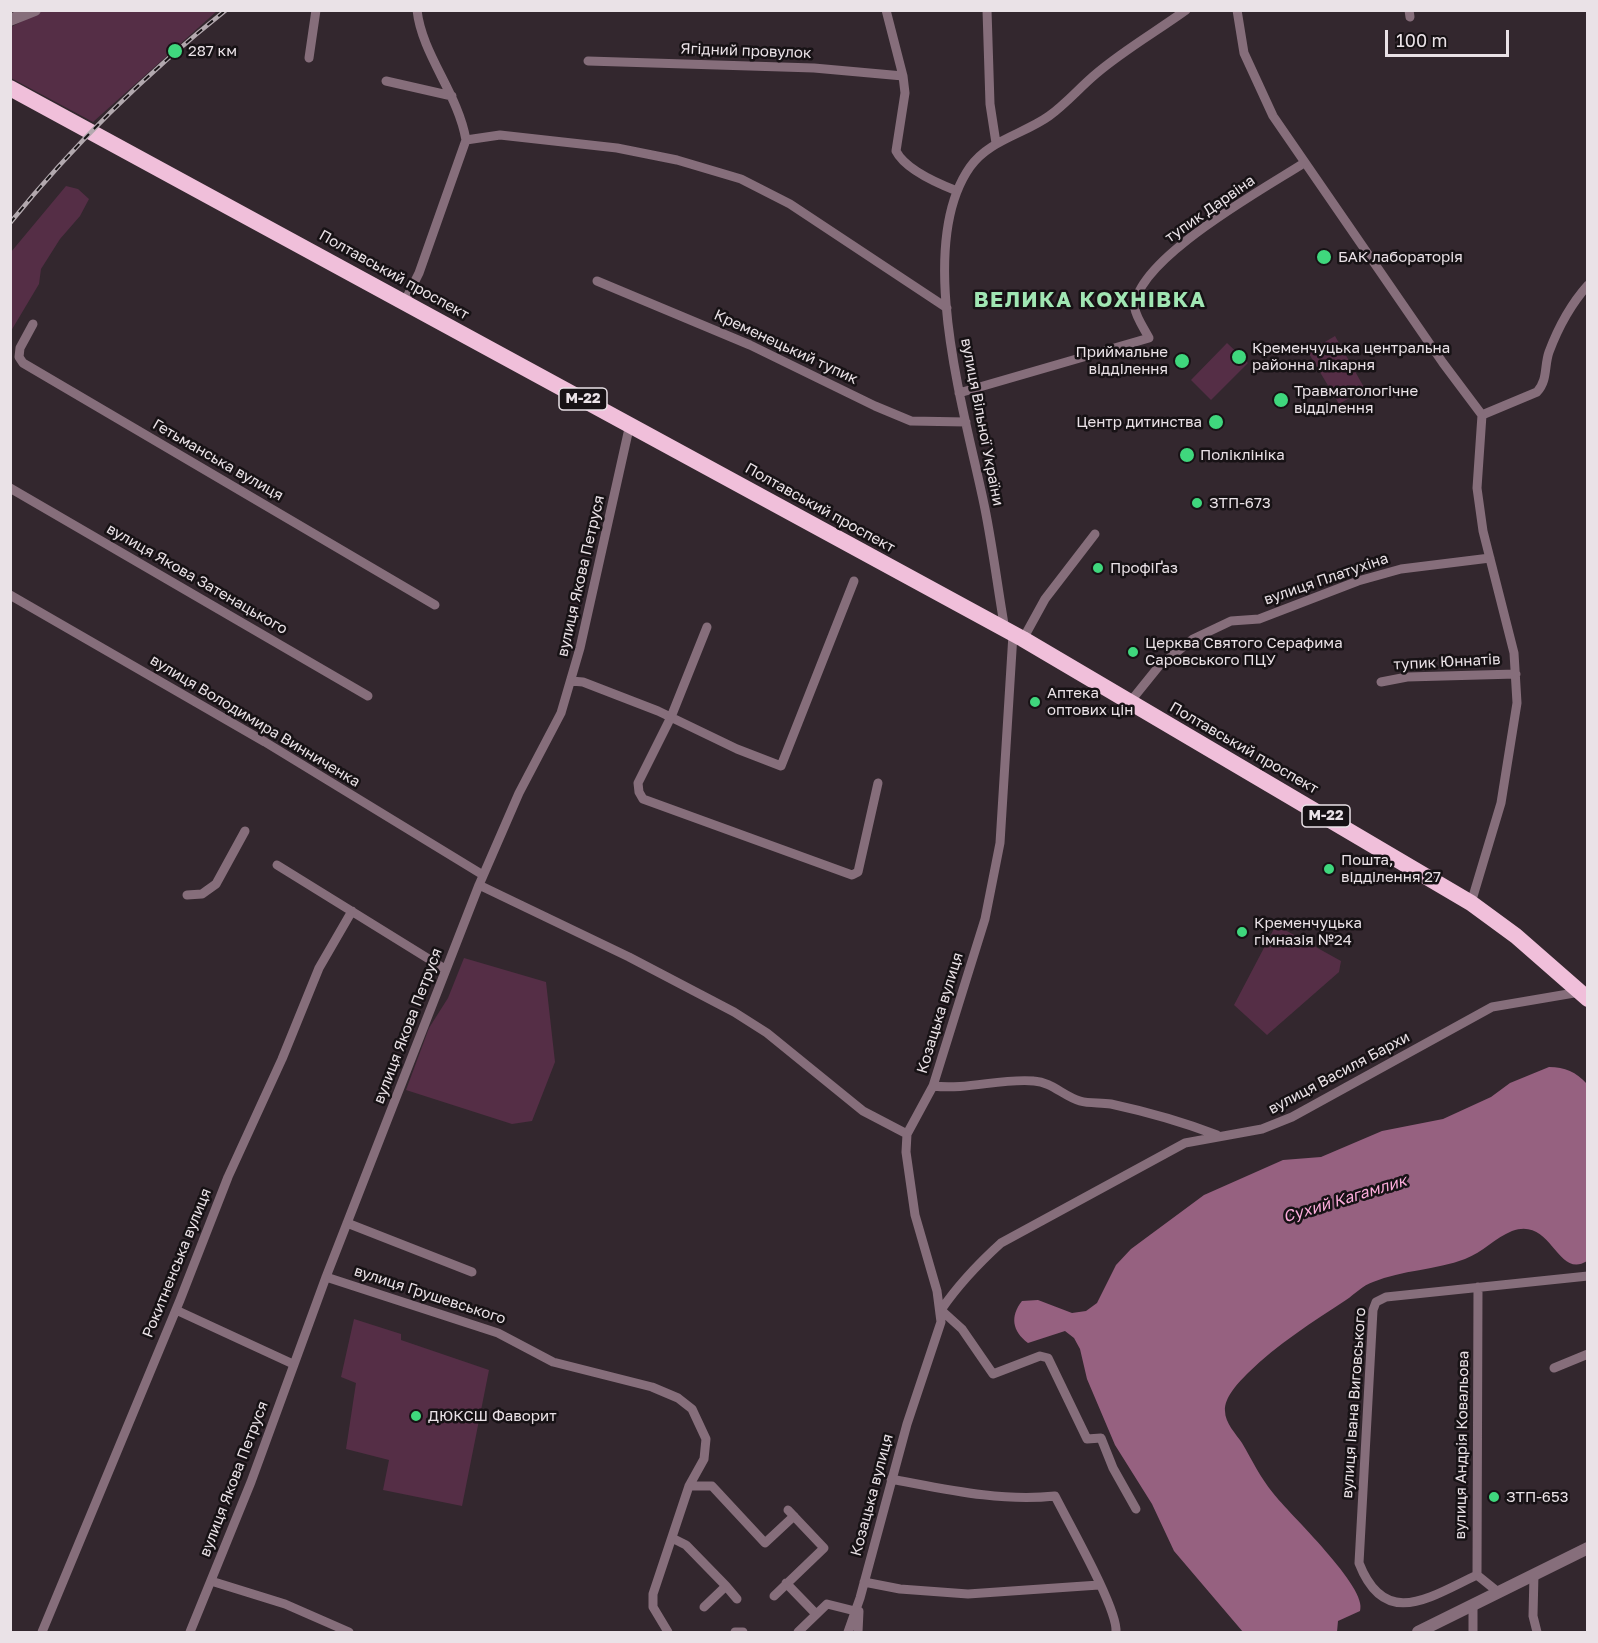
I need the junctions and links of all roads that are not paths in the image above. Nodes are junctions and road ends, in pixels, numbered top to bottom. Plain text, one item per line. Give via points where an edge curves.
1 (35, 10) edge
2 (316, 10) edge
3 (417, 10) edge
4 (885, 10) edge
5 (987, 10) edge
6 (1186, 10) edge
7 (1237, 10) edge
8 (10, 20) edge
9 (309, 58) dead end
10 (588, 61) dead end
11 (903, 76) junction
12 (386, 81) dead end
13 (10, 88) edge
14 (452, 96) junction
15 (466, 140) junction
16 (996, 143) junction
17 (1304, 163) junction
18 (957, 191) junction
19 (597, 281) dead end
20 (1587, 285) edge
21 (405, 301) junction
22 (947, 308) junction
23 (33, 324) dead end
24 (959, 393) junction
25 (1482, 415) junction
26 (966, 422) junction
27 (630, 424) junction
28 (10, 488) edge
29 (1095, 534) dead end
30 (1490, 558) junction
31 (854, 581) dead end
32 (10, 595) edge
33 (435, 605) dead end
34 (707, 627) dead end
35 (1014, 634) junction
36 (1516, 674) junction
37 (571, 681) junction
38 (1381, 682) dead end
39 (368, 696) dead end
40 (1130, 702) junction
41 (670, 717) junction
42 (878, 783) dead end
43 (245, 831) dead end
44 (276, 865) dead end
45 (483, 875) junction
46 (479, 885) junction
47 (187, 895) dead end
48 (1471, 903) junction
49 (352, 911) junction
50 (445, 969) junction
51 (1584, 995) edge
52 (933, 1086) junction
53 (907, 1134) junction
54 (1217, 1136) junction
55 (347, 1223) junction
56 (472, 1272) dead end
57 (1587, 1276) edge
58 (326, 1277) junction
59 (1478, 1287) junction
60 (176, 1310) junction
61 (941, 1310) junction
62 (1587, 1354) edge
63 (293, 1364) junction
64 (1554, 1368) dead end
65 (891, 1479) junction
66 (689, 1486) junction
67 (1136, 1509) dead end
68 (672, 1538) junction
69 (1587, 1548) edge
70 (1534, 1574) junction
71 (1477, 1575) junction
72 (211, 1581) junction
73 (864, 1582) junction
74 (786, 1583) junction
75 (1100, 1585) junction
76 (726, 1586) junction
77 (1498, 1592) junction
78 (774, 1596) dead end
79 (860, 1598) junction
80 (737, 1599) dead end
81 (1473, 1605) junction
82 (704, 1606) dead end
83 (855, 1611) junction
84 (816, 1614) junction
85 (42, 1632) edge
86 (190, 1632) edge
87 (349, 1632) edge
88 (666, 1632) edge
89 (735, 1632) edge
90 (743, 1632) edge
91 (798, 1632) edge
92 (848, 1632) edge
93 (858, 1632) edge
94 (1116, 1632) edge
95 (1418, 1632) edge
96 (1473, 1632) edge
97 (1537, 1632) edge

1 - 8 street
2 - 9 street
3 - 14 street via 427,46
4 - 11 street
5 - 16 street via 990,104
6 - 16 street, вулиця Вільної України via 1097,73 1049,116
7 - 17 street via 1244,53 1255,80
10 - 11 street, Ягідний провулок via 814,68
11 - 18 street via 905,93 896,152 910,166
12 - 14 street
13 - 21 highway, Полтавський проспект / М-22
14 - 15 street
15 - 21 street via 419,273
15 - 22 street via 500,135 594,145 677,160 741,179 799,210
16 - 18 street, вулиця Вільної України via 970,166
17 - 24 street, тупик Дарвіна via 1212,222 1174,250 1148,276 1135,309 1149,338
17 - 25 street
18 - 22 street, вулиця Вільної України via 947,224
19 - 26 street, Кременецький тупик via 750,345 911,421
20 - 25 street via 1548,354 1543,386
21 - 27 highway, Полтавський проспект / М-22
22 - 24 street, вулиця Вільної України
23 - 33 street, Гетьманська вулиця via 20,348 23,363
24 - 26 street, вулиця Вільної України
25 - 30 street via 1477,489
26 - 35 street, вулиця Вільної України
27 - 35 highway, Полтавський проспект / М-22
27 - 37 street, вулиця Якова Петруся
28 - 39 street, вулиця Якова Затенацького
29 - 35 street
30 - 36 street
30 - 40 street, вулиця Платухіна via 1401,569 1259,619 1231,621 1193,639 1159,666
31 - 41 street via 781,766
32 - 45 street, вулиця Володимира Винниченка via 265,742
34 - 41 street
35 - 40 highway, Полтавський проспект / М-22
35 - 52 street, Козацька вулиця via 998,852 985,919
36 - 38 street, тупик Юннатів via 1407,677
36 - 48 street via 1517,703 1501,803
37 - 41 street via 583,682
37 - 45 street, вулиця Якова Петруся via 561,713 519,793
40 - 48 highway, Полтавський проспект / М-22
41 - 42 street via 638,783 643,799 843,873 858,872
43 - 47 street via 216,884 202,894
44 - 49 street
45 - 46 street, вулиця Якова Петруся
46 - 50 street, вулиця Якова Петруся
46 - 53 street via 734,1012 862,1111
48 - 51 highway, Полтавський проспект / М-22
49 - 50 street
49 - 60 street, Рокитненська вулиця via 319,968
50 - 55 street, вулиця Якова Петруся
51 - 54 street, вулиця Василя Бархи via 1492,1007 1292,1117 1262,1129
52 - 53 street, Козацька вулиця
52 - 54 street via 1046,1082 1079,1101 1140,1111
53 - 61 street, Козацька вулиця via 915,1215
54 - 61 street, вулиця Василя Бархи via 1185,1143 1017,1233 984,1258
55 - 56 street
55 - 58 street, вулиця Якова Петруся
57 - 59 street, вулиця Івана Виговського
58 - 63 street, вулиця Якова Петруся
58 - 66 street, вулиця Грушевського via 498,1333 553,1362 652,1387 678,1398 692,1409 706,1440 704,1459
59 - 71 street, вулиця Андрія Ковальова
59 - 71 street, вулиця Івана Виговського via 1386,1297 1376,1302 1358,1551 1363,1575 1386,1601 1398,1605 1417,1602
60 - 63 street
60 - 85 street, Рокитненська вулиця
61 - 65 street, Козацька вулиця via 941,1322
61 - 67 street via 962,1329 993,1374 1040,1356 1048,1358 1087,1439 1101,1438
62 - 64 street
63 - 72 street, вулиця Якова Петруся
65 - 73 street, Козацька вулиця
65 - 75 street via 986,1496 1055,1496
66 - 68 street
66 - 74 street via 712,1486 765,1543 791,1513 824,1548
68 - 76 street via 686,1545
68 - 88 street via 653,1594 653,1606
69 - 70 street
70 - 77 street
70 - 97 street via 1533,1616
71 - 77 street
72 - 86 street, вулиця Якова Петруся
72 - 87 street via 285,1604
73 - 75 street via 968,1594
73 - 79 street, Козацька вулиця
74 - 78 street
74 - 84 street
75 - 94 street via 1117,1625
76 - 80 street
76 - 82 street
77 - 81 street
79 - 83 street, Козацька вулиця
79 - 93 street, Козацька вулиця
81 - 95 street
81 - 96 street
83 - 84 street via 827,1604
83 - 92 street, Козацька вулиця
84 - 91 street
89 - 90 street

